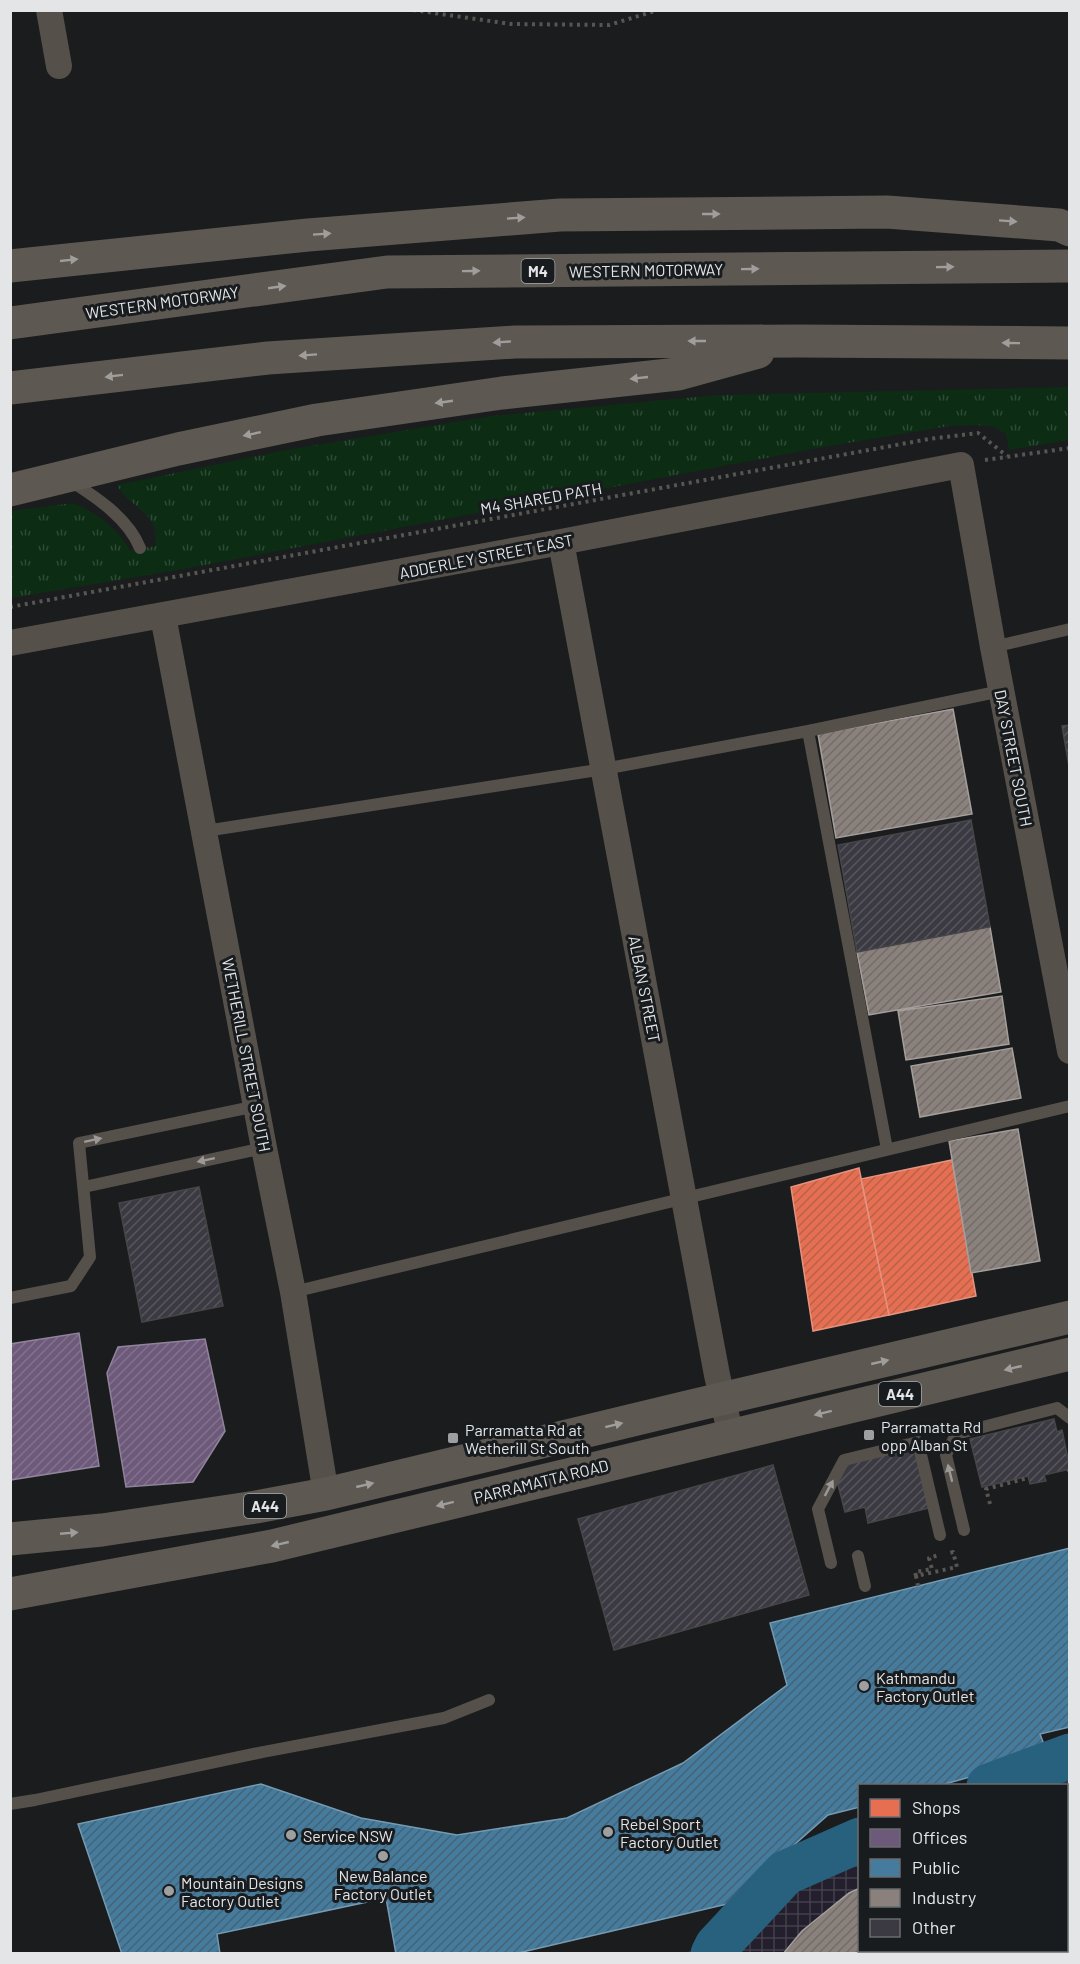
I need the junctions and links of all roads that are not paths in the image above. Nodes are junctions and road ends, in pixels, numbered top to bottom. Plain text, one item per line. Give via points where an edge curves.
1 (49, 10) edge
2 (59, 66) dead end
3 (1070, 230) edge
4 (10, 266) edge
5 (1070, 266) edge
6 (10, 323) edge
7 (798, 341) junction
8 (1070, 343) edge
9 (10, 388) edge
10 (961, 465) joint
11 (63, 477) junction
12 (10, 490) edge
13 (561, 542) junction
14 (140, 548) dead end
15 (163, 616) junction
16 (1070, 629) edge
17 (10, 643) edge
18 (993, 647) junction
19 (1001, 691) junction
20 (808, 731) junction
21 (604, 769) junction
22 (205, 831) junction
23 (1070, 1051) edge
24 (256, 1106) junction
25 (1070, 1106) edge
26 (264, 1148) junction
27 (887, 1149) junction
28 (84, 1187) junction
29 (684, 1197) junction
30 (293, 1292) junction
31 (10, 1298) edge
32 (1070, 1317) edge
33 (1070, 1354) edge
34 (722, 1399) junction
35 (1070, 1418) edge
36 (731, 1436) junction
37 (326, 1494) junction
38 (964, 1530) dead end
39 (940, 1535) dead end
40 (10, 1539) edge
41 (858, 1556) dead end
42 (831, 1563) dead end
43 (865, 1586) dead end
44 (10, 1594) edge
45 (489, 1700) dead end
46 (10, 1804) edge

1 - 2 street
4 -> 3 highway via 308,235 560,215 887,212 1059,225
6 -> 5 highway, WESTERN MOTORWAY / M4 via 387,272
8 -> 7 highway
7 -> 9 highway via 515,342 268,358
7 -> 11 highway via 678,374 502,393 317,420
10 - 13 street, ADDERLEY STREET EAST
10 - 18 street, DAY STREET SOUTH
11 - 12 highway
11 - 14 lane via 106,507 134,534
13 - 15 street, ADDERLEY STREET EAST
13 - 21 street, ALBAN STREET
15 - 17 street, ADDERLEY STREET EAST
15 - 22 street, WETHERILL STREET SOUTH
16 - 18 lane
18 - 19 street, DAY STREET SOUTH
19 - 20 lane
19 - 23 street, DAY STREET SOUTH
20 - 21 lane
20 - 27 lane
21 - 22 lane
21 - 29 street, ALBAN STREET
22 - 24 street, WETHERILL STREET SOUTH
24 - 26 street, WETHERILL STREET SOUTH
28 -> 24 lane via 79,1143
25 - 27 lane
26 -> 28 lane
26 - 30 street, WETHERILL STREET SOUTH
27 - 29 lane
28 - 31 lane via 90,1257 71,1286
29 - 30 lane
29 - 34 street, ALBAN STREET
30 - 37 street, WETHERILL STREET SOUTH
34 -> 32 highway, A44
33 -> 36 highway, PARRAMATTA ROAD / A44
34 - 36 street, ALBAN STREET
37 -> 34 highway, A44
38 -> 35 lane via 945,1455 956,1434 1057,1408
36 -> 44 highway, PARRAMATTA ROAD / A44 via 272,1545
40 -> 37 highway, A44 via 102,1530
42 -> 39 lane via 818,1509 844,1460 918,1442
41 - 43 lane
45 - 46 lane via 444,1718

